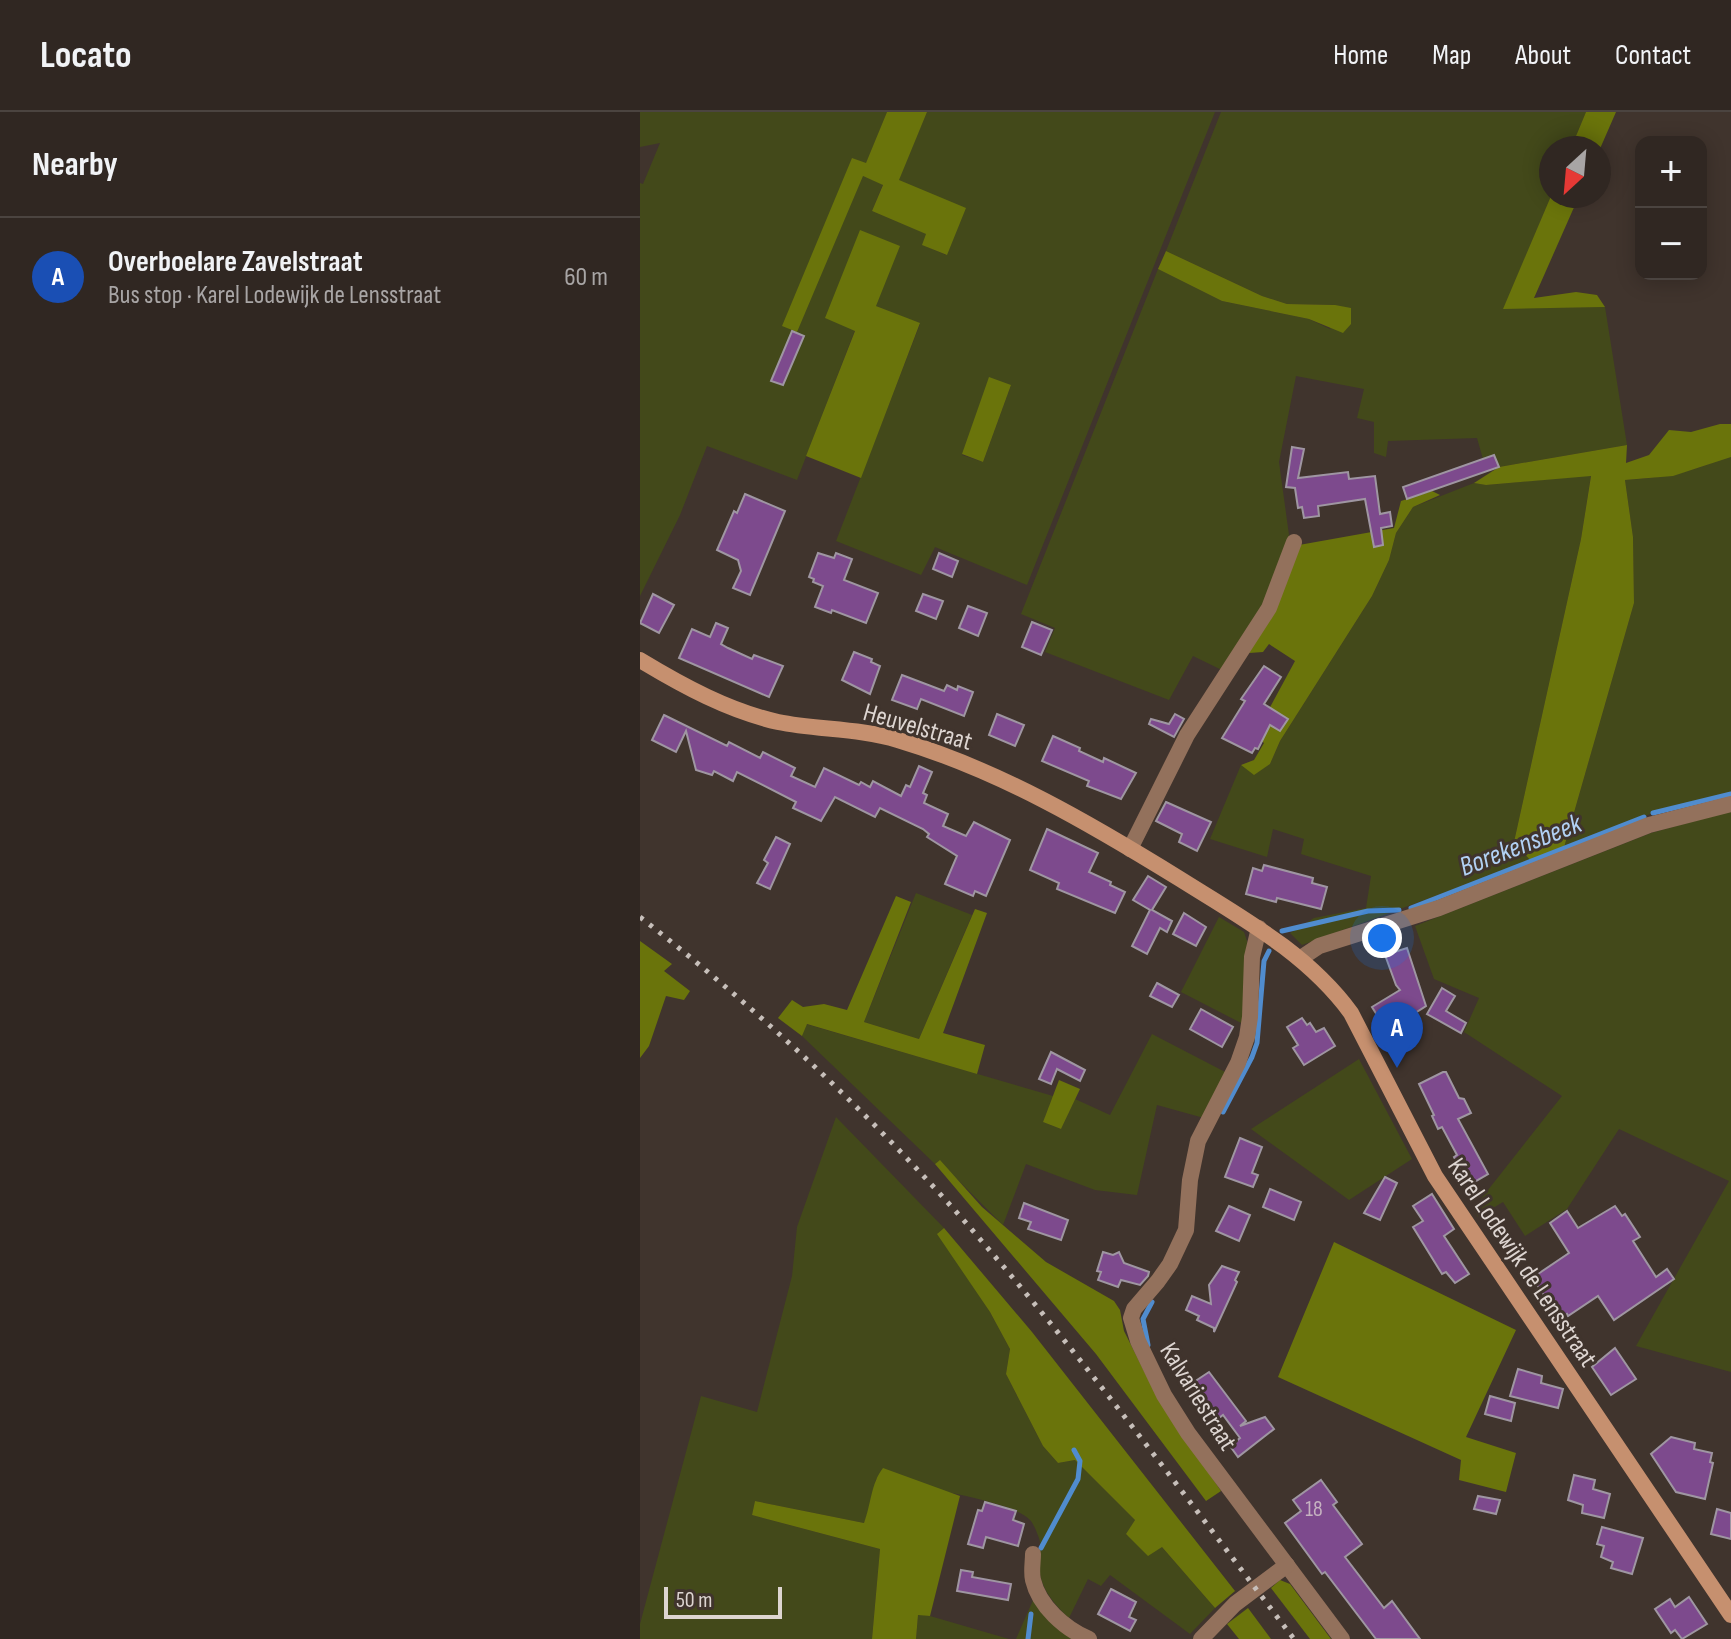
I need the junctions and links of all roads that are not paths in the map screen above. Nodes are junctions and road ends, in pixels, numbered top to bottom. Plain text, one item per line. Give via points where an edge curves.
1 (1294, 542) dead end
2 (640, 660) edge
3 (1731, 804) edge
4 (1130, 849) junction
5 (1259, 928) junction
6 (1275, 940) joint
7 (1301, 958) junction
8 (1033, 1554) dead end
9 (1287, 1565) junction
10 (1731, 1615) edge
11 (1089, 1639) edge
12 (1201, 1639) edge
13 (1342, 1639) edge

1 - 4 street via 1269,608 1187,735
2 - 4 street, Heuvelstraat via 685,687 777,722 893,738 940,753 987,772
3 - 7 street via 1649,825 1439,908 1319,946
4 - 5 street, Heuvelstraat
5 - 6 street, Heuvelstraat
5 - 9 street, Kalvariestraat via 1247,1037 1198,1141 1186,1230 1170,1264 1131,1318 1164,1395 1188,1433
6 - 7 street, Karel Lodewijk de Lensstraat
7 - 10 street, Karel Lodewijk de Lensstraat via 1351,1013 1435,1176
8 - 11 street via 1032,1579 1043,1601 1065,1626
9 - 12 street via 1235,1604
9 - 13 street, Kalvariestraat

